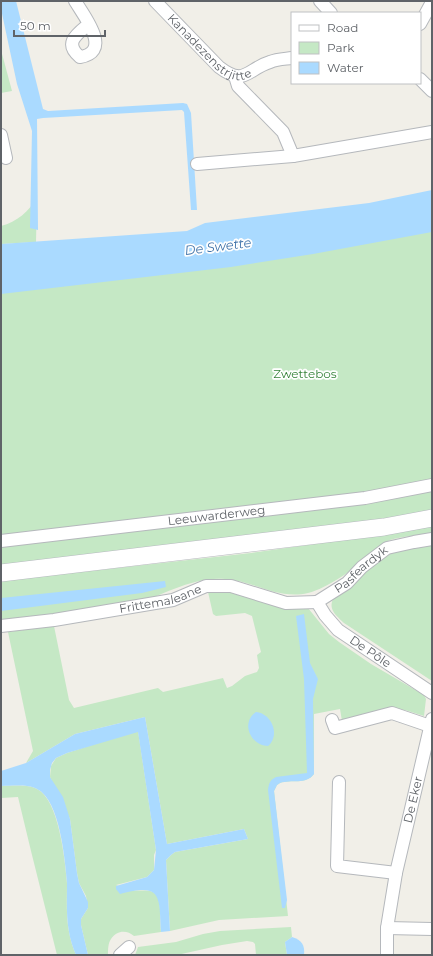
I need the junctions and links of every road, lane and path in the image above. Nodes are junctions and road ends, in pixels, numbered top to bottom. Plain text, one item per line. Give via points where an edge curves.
1 (75, 1) edge
2 (155, 1) edge
3 (320, 1) edge
4 (432, 2) edge
5 (330, 12) edge
6 (421, 22) edge
7 (89, 24) dead end
8 (291, 58) edge
9 (235, 76) junction
10 (421, 79) edge
11 (432, 91) edge
12 (432, 132) edge
13 (1, 135) edge
14 (293, 156) junction
15 (6, 158) dead end
16 (197, 164) dead end
17 (432, 485) edge
18 (432, 518) edge
19 (432, 539) edge
20 (1, 541) edge
21 (1, 573) edge
22 (317, 602) junction
23 (1, 626) edge
24 (432, 693) edge
25 (332, 720) dead end
26 (431, 723) edge
27 (339, 782) dead end
28 (396, 873) junction
29 (387, 928) junction
30 (432, 929) edge
31 (386, 955) edge

1 - 7 street
2 - 9 street, Kanadezenstrjitte via 219,67
3 - 5 street
4 - 6 street
8 - 9 street, Kanadezenstrjitte via 270,62 245,76
9 - 14 street via 238,86 283,132
10 - 11 street
12 - 14 street
13 - 15 street
14 - 16 street
17 - 20 street, Leeuwarderweg via 365,498
18 - 21 main road via 376,528
19 - 22 street, Pasfeardyk via 387,548 347,582
22 - 23 street, Frittemaleane via 286,603 231,586 206,586 173,600
22 - 24 street, De Pôle via 338,630
25 - 26 street, De Eker via 335,728 392,713
26 - 28 street, De Eker
27 - 28 street via 338,866
28 - 29 street, De Eker
29 - 30 street
29 - 31 street, De Eker

